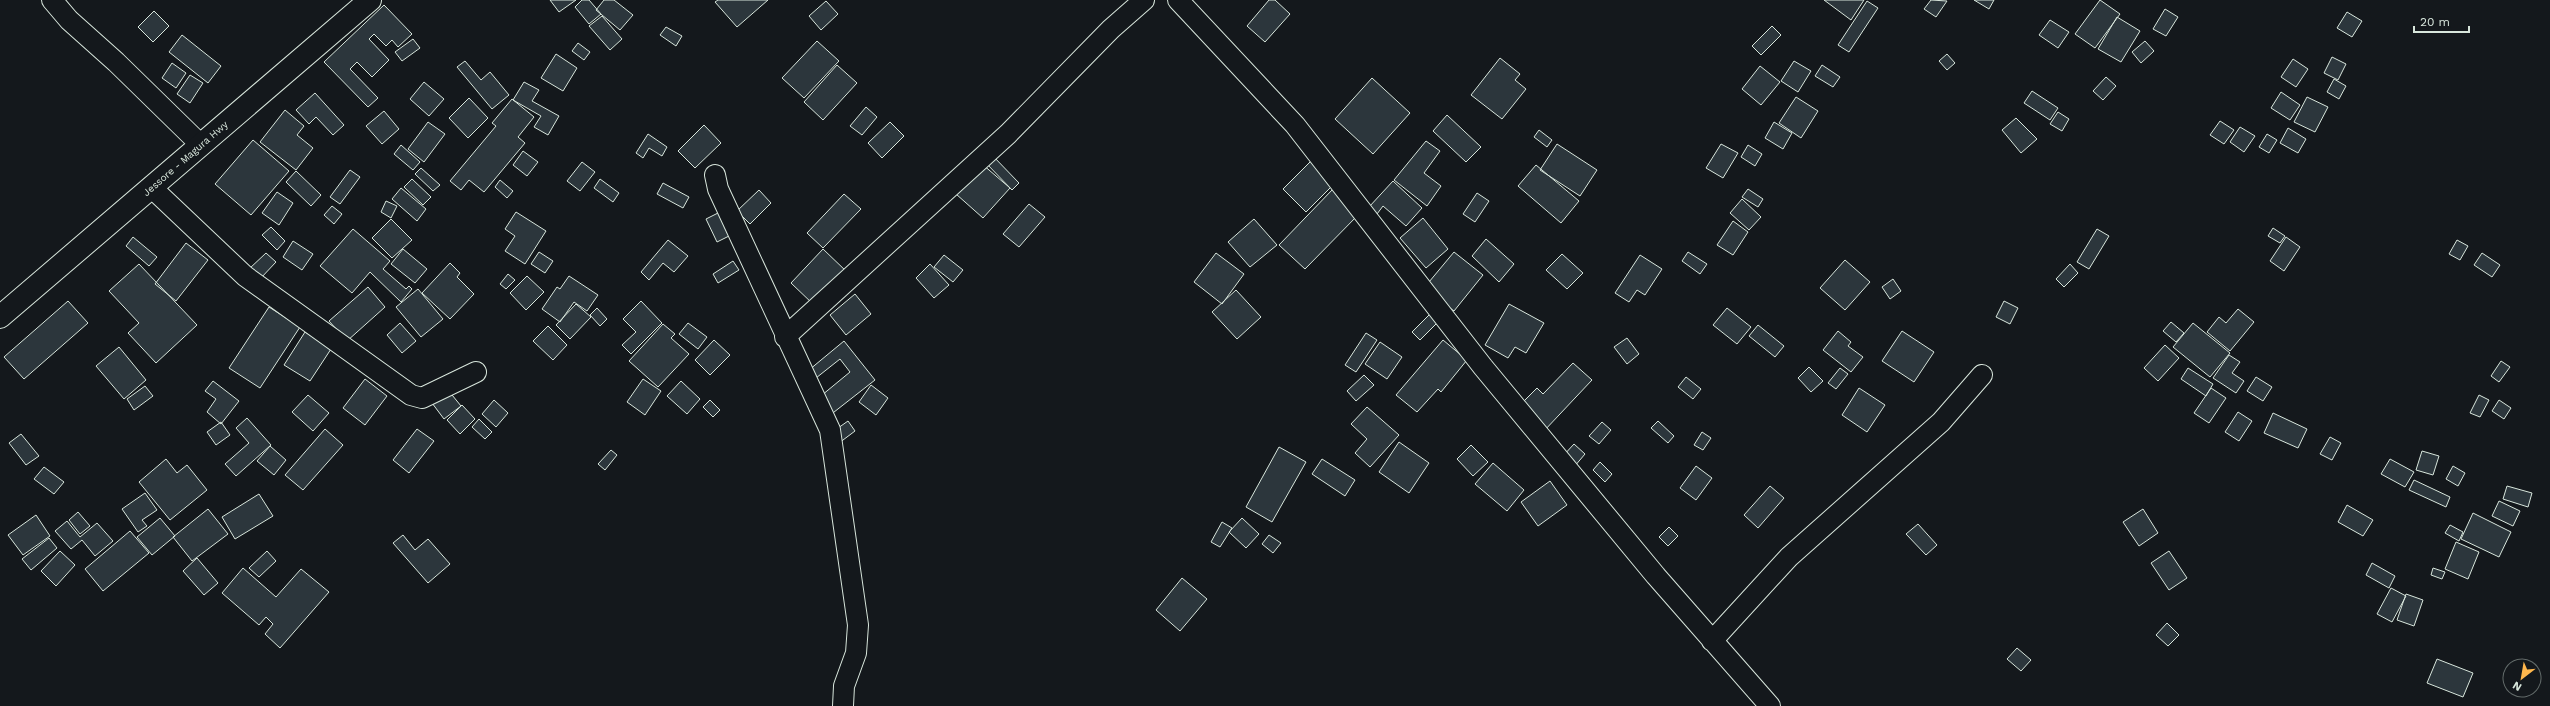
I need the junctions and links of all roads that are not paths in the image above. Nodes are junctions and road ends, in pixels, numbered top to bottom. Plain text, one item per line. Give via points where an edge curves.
1 (52, 0) edge
2 (370, 0) edge
3 (1144, 0) edge
4 (1178, 0) edge
5 (201, 145) junction
6 (715, 175) dead end
7 (151, 187) junction
8 (0, 317) edge
9 (785, 337) junction
10 (476, 372) dead end
11 (1982, 375) dead end
12 (1712, 641) junction
13 (843, 706) edge
14 (1770, 706) edge

1 - 5 street via 69,20
2 - 5 highway, Jessore - Magura Hwy
3 - 9 street via 1111,29 1008,134
4 - 12 street via 1295,125 1483,367
5 - 7 highway, Jessore - Magura Hwy
6 - 9 street via 718,189
7 - 8 highway, Jessore - Magura Hwy
7 - 10 street via 245,276 411,395 422,398
9 - 13 street via 830,430 858,625 856,653 844,686
11 - 12 street via 1941,422 1789,557
12 - 14 street

